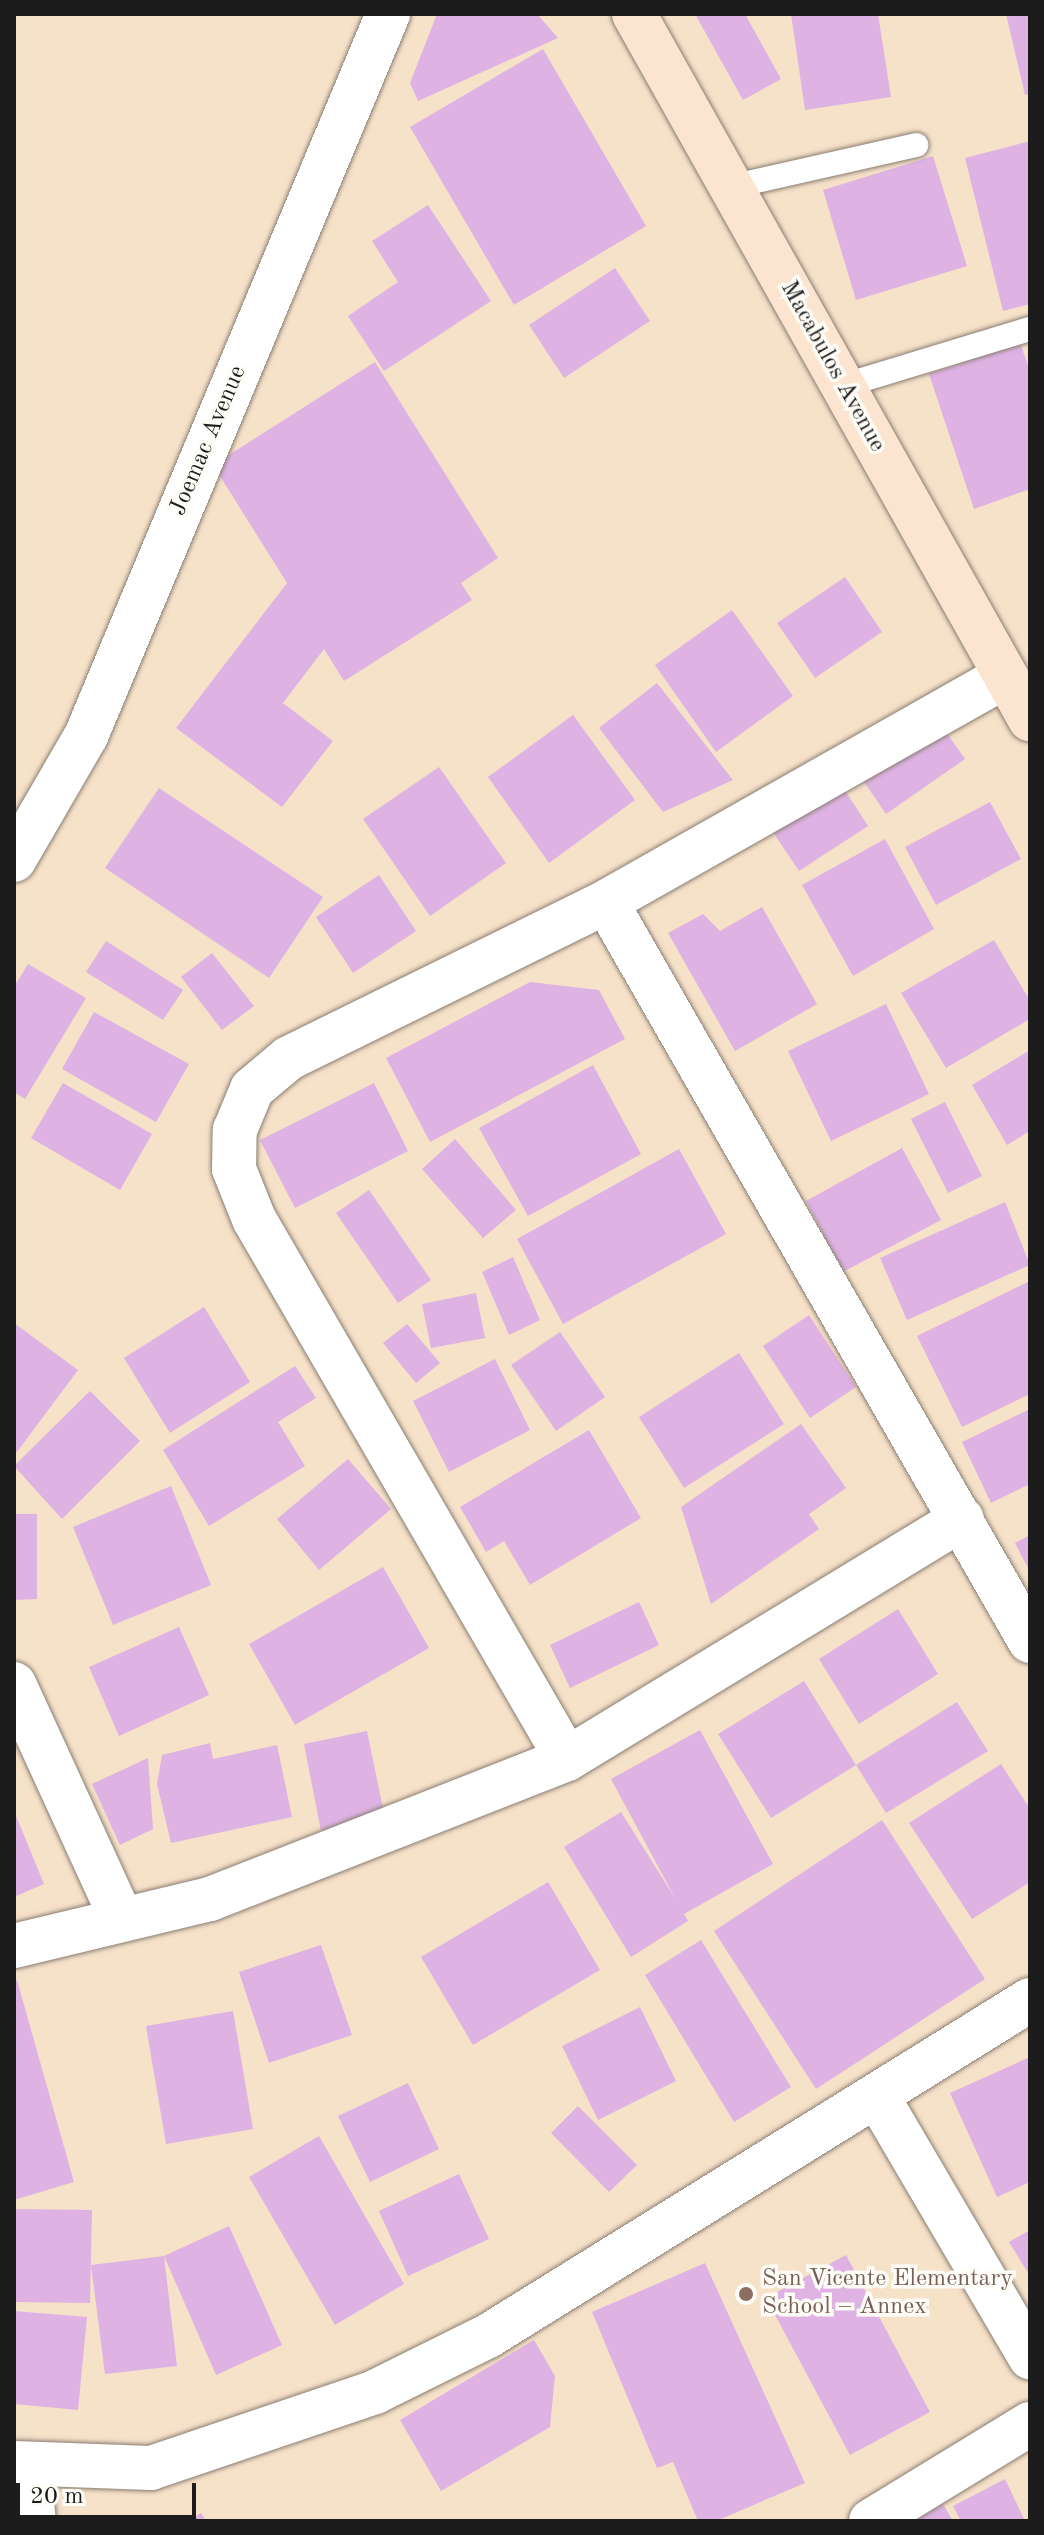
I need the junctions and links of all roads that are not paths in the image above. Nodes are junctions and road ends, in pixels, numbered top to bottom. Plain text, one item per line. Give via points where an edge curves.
1 (388, 14) edge
2 (634, 14) edge
3 (916, 145) dead end
4 (730, 187) junction
5 (1030, 329) edge
6 (842, 386) junction
7 (1005, 676) junction
8 (1030, 719) edge
9 (14, 860) edge
10 (606, 902) junction
11 (962, 1519) junction
12 (1030, 1641) edge
13 (14, 1684) edge
14 (567, 1759) junction
15 (120, 1916) junction
16 (14, 1946) edge
17 (1030, 2000) edge
18 (877, 2096) junction
19 (1030, 2357) edge
20 (1030, 2424) edge
21 (21, 2465) edge
22 (34, 2521) edge
23 (871, 2521) edge

1 - 9 street, Joemac Avenue via 86,736
2 - 4 street, Macabulos Avenue
3 - 4 lane
4 - 6 street, Macabulos Avenue
5 - 6 lane
6 - 7 street, Macabulos Avenue
7 - 8 street, Macabulos Avenue
7 - 10 street
10 - 11 street
10 - 14 street via 289,1058 252,1089 235,1130 234,1169 254,1219
11 - 12 street
11 - 14 street
13 - 15 street
14 - 15 street via 210,1899
15 - 16 street
17 - 18 street
18 - 19 street
18 - 21 street via 488,2336 375,2392 151,2468
20 - 23 street
21 - 22 street

